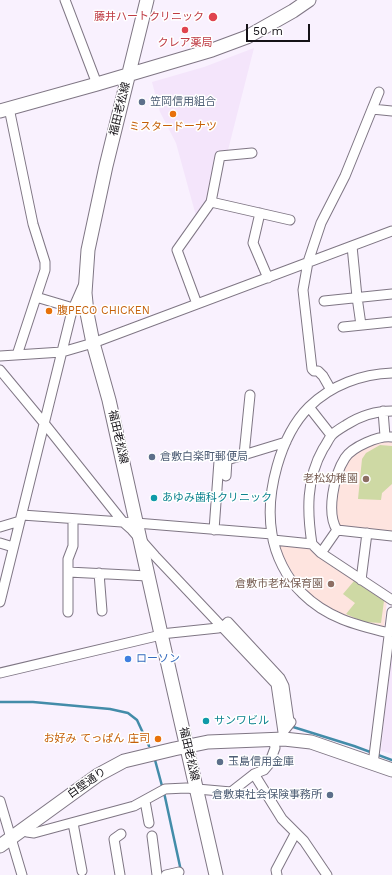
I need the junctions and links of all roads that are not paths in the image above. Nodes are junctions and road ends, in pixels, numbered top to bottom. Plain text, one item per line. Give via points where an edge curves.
1 (65, 0) edge
2 (147, 0) edge
3 (309, 0) edge
4 (129, 75) junction
5 (97, 84) junction
6 (379, 92) dead end
7 (4, 109) edge
8 (372, 109) junction
9 (392, 111) edge
10 (252, 153) dead end
11 (211, 202) junction
12 (260, 213) junction
13 (290, 220) dead end
14 (392, 232) edge
15 (352, 246) junction
16 (308, 262) junction
17 (268, 278) junction
18 (85, 281) junction
19 (392, 294) edge
20 (36, 297) junction
21 (357, 297) junction
22 (324, 301) dead end
23 (197, 304) junction
24 (73, 308) junction
25 (392, 322) edge
26 (361, 325) junction
27 (343, 327) dead end
28 (94, 344) junction
29 (62, 352) junction
30 (17, 355) junction
31 (0, 356) edge
32 (0, 370) edge
33 (392, 373) edge
34 (331, 390) junction
35 (250, 395) dead end
36 (309, 407) junction
37 (388, 411) edge
38 (44, 423) junction
39 (331, 435) junction
40 (388, 436) edge
41 (286, 442) junction
42 (244, 455) junction
43 (219, 460) dead end
44 (226, 476) dead end
45 (21, 518) junction
46 (73, 519) junction
47 (123, 522) junction
48 (136, 523) junction
49 (0, 527) edge
50 (214, 530) junction
51 (338, 530) junction
52 (367, 533) junction
53 (392, 536) edge
54 (272, 537) junction
55 (140, 539) junction
56 (0, 544) edge
57 (312, 544) junction
58 (13, 547) junction
59 (321, 553) junction
60 (68, 572) junction
61 (99, 573) junction
62 (148, 576) junction
63 (361, 580) junction
64 (0, 600) edge
65 (392, 600) edge
66 (102, 611) dead end
67 (68, 612) dead end
68 (392, 612) edge
69 (224, 625) junction
70 (389, 633) junction
71 (161, 634) junction
72 (0, 673) edge
73 (284, 732) junction
74 (187, 747) junction
75 (374, 758) junction
76 (392, 770) edge
77 (254, 774) junction
78 (197, 788) junction
79 (0, 801) edge
80 (145, 801) junction
81 (149, 822) dead end
82 (73, 823) junction
83 (22, 829) junction
84 (121, 834) dead end
85 (295, 834) junction
86 (152, 836) dead end
87 (5, 842) edge
88 (82, 871) dead end
89 (179, 872) dead end
90 (22, 875) edge
91 (120, 875) edge
92 (157, 875) edge
93 (166, 875) edge
94 (216, 875) edge
95 (276, 875) edge
96 (327, 875) edge

1 - 5 street
2 - 4 main road, 福田老松線
3 - 4 main road via 247,37
4 - 5 main road
4 - 18 main road, 福田老松線 via 88,250
5 - 7 main road
6 - 8 street
7 - 20 street via 44,262 45,270
8 - 9 street
8 - 16 street via 346,176 321,223
10 - 11 street via 220,156
11 - 12 street
11 - 23 street via 177,250
12 - 13 street
12 - 17 street via 253,243
14 - 15 street
15 - 16 street
15 - 21 street
16 - 17 street
16 - 34 street via 303,290 312,370 323,376
17 - 23 street
18 - 24 street
18 - 28 main road, 福田老松線 via 87,313
19 - 21 street
20 - 24 street
20 - 30 street
21 - 22 street
21 - 26 street
23 - 28 street
24 - 29 street
25 - 26 street
26 - 27 street
28 - 29 street
28 - 48 main road, 福田老松線
29 - 30 street
29 - 38 street
30 - 31 street
32 - 38 street
33 - 34 street via 368,375
34 - 36 street
35 - 42 street
36 - 39 street
36 - 41 street
37 - 39 street via 363,416
37 - 40 street
38 - 45 street
38 - 47 street
39 - 57 street via 318,460 309,491
40 - 51 street via 374,438 346,457 332,498 333,523
41 - 42 street
41 - 54 street via 273,485
42 - 44 street via 227,460
43 - 50 street
45 - 46 street
45 - 49 street
45 - 58 street
46 - 47 street
46 - 60 street via 74,546 68,559
47 - 48 street
47 - 55 street
48 - 50 street
48 - 55 main road, 福田老松線
50 - 54 street
51 - 52 street
51 - 59 street
52 - 53 street
52 - 63 street
54 - 57 street
54 - 70 street via 294,584 313,603 355,625
55 - 62 main road, 福田老松線
55 - 69 street
56 - 58 street
57 - 59 street
58 - 64 street
59 - 63 street
60 - 61 street
60 - 67 street
61 - 62 street
61 - 66 street
62 - 71 main road, 福田老松線
63 - 65 street
68 - 70 street
69 - 71 street
69 - 73 street via 228,622 280,678 291,722
70 - 75 street
71 - 72 street
71 - 74 main road, 福田老松線
73 - 74 main road, 白壁通り
73 - 75 main road, 白壁通り via 311,742
73 - 77 street via 269,764 264,770
74 - 78 main road, 福田老松線
74 - 83 main road, 白壁通り via 116,764
75 - 76 main road, 白壁通り
77 - 78 street via 231,792
77 - 85 street via 282,819
78 - 80 street via 163,790
78 - 94 main road, 福田老松線
79 - 87 street
80 - 81 street
80 - 82 street
82 - 83 street via 34,833
82 - 88 street
83 - 87 main road, 白壁通り
84 - 91 street via 114,839
85 - 95 street via 276,870
85 - 96 street via 304,841
86 - 92 street
87 - 90 street
89 - 93 street

